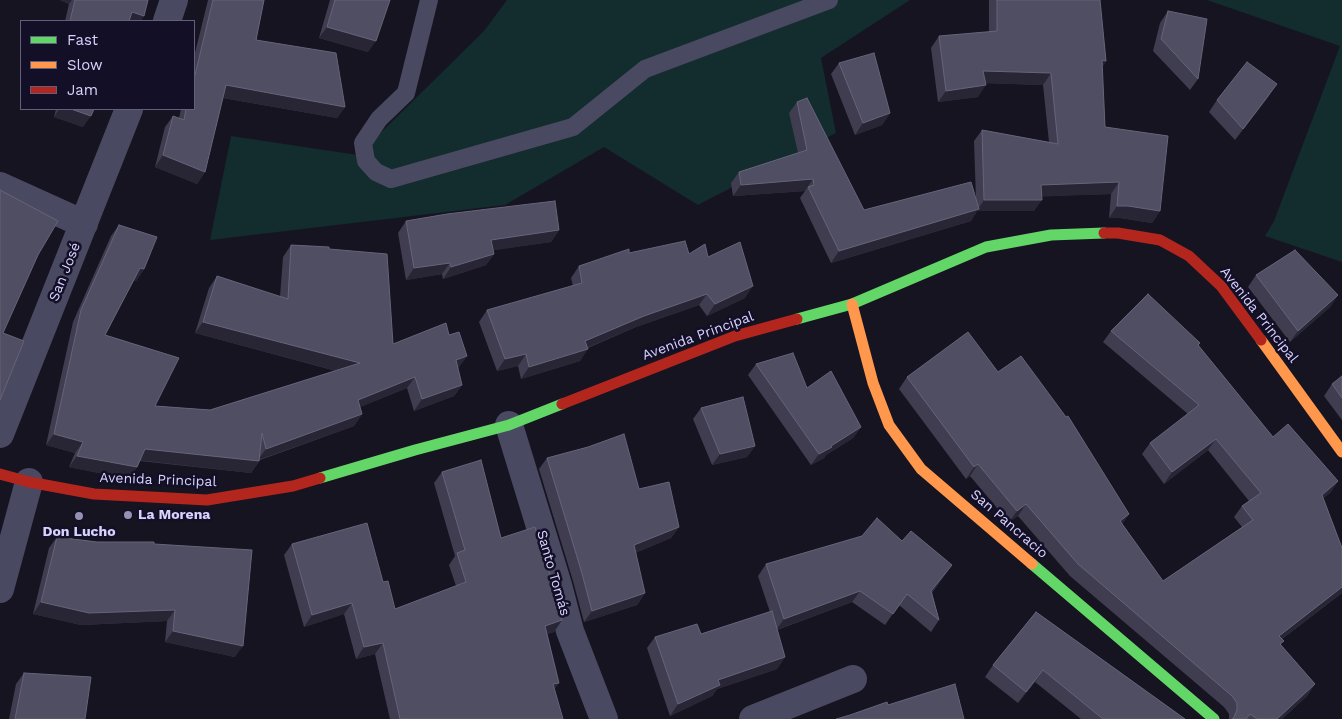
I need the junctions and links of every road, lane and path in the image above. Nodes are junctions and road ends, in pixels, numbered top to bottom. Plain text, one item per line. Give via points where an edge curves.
1 (174, 0) edge
2 (429, 0) edge
3 (829, 0) edge
4 (167, 20) edge
5 (129, 110) edge
6 (0, 186) edge
7 (84, 224) junction
8 (852, 304) junction
9 (509, 425) junction
10 (0, 434) edge
11 (1342, 452) edge
12 (0, 474) edge
13 (29, 482) junction
14 (0, 589) edge
15 (853, 679) dead end
16 (604, 719) edge
17 (752, 719) edge
18 (1214, 719) edge

1 - 4 street
2 - 3 lane via 406,93 379,119 363,143 366,161 376,172 391,179 573,127 646,69
5 - 7 street, San José
6 - 7 street
7 - 10 street, San José
8 - 9 street, Avenida Principal via 735,336
8 - 11 street, Avenida Principal via 986,247 1060,234 1118,232 1160,240 1189,256 1221,286
8 - 18 street, San Pancracio via 873,383 889,425 922,469
9 - 13 street, Avenida Principal via 293,486 207,500 94,494
9 - 16 street, Santo Tomás via 570,631
12 - 13 street, Avenida Principal
13 - 14 street
15 - 17 street

